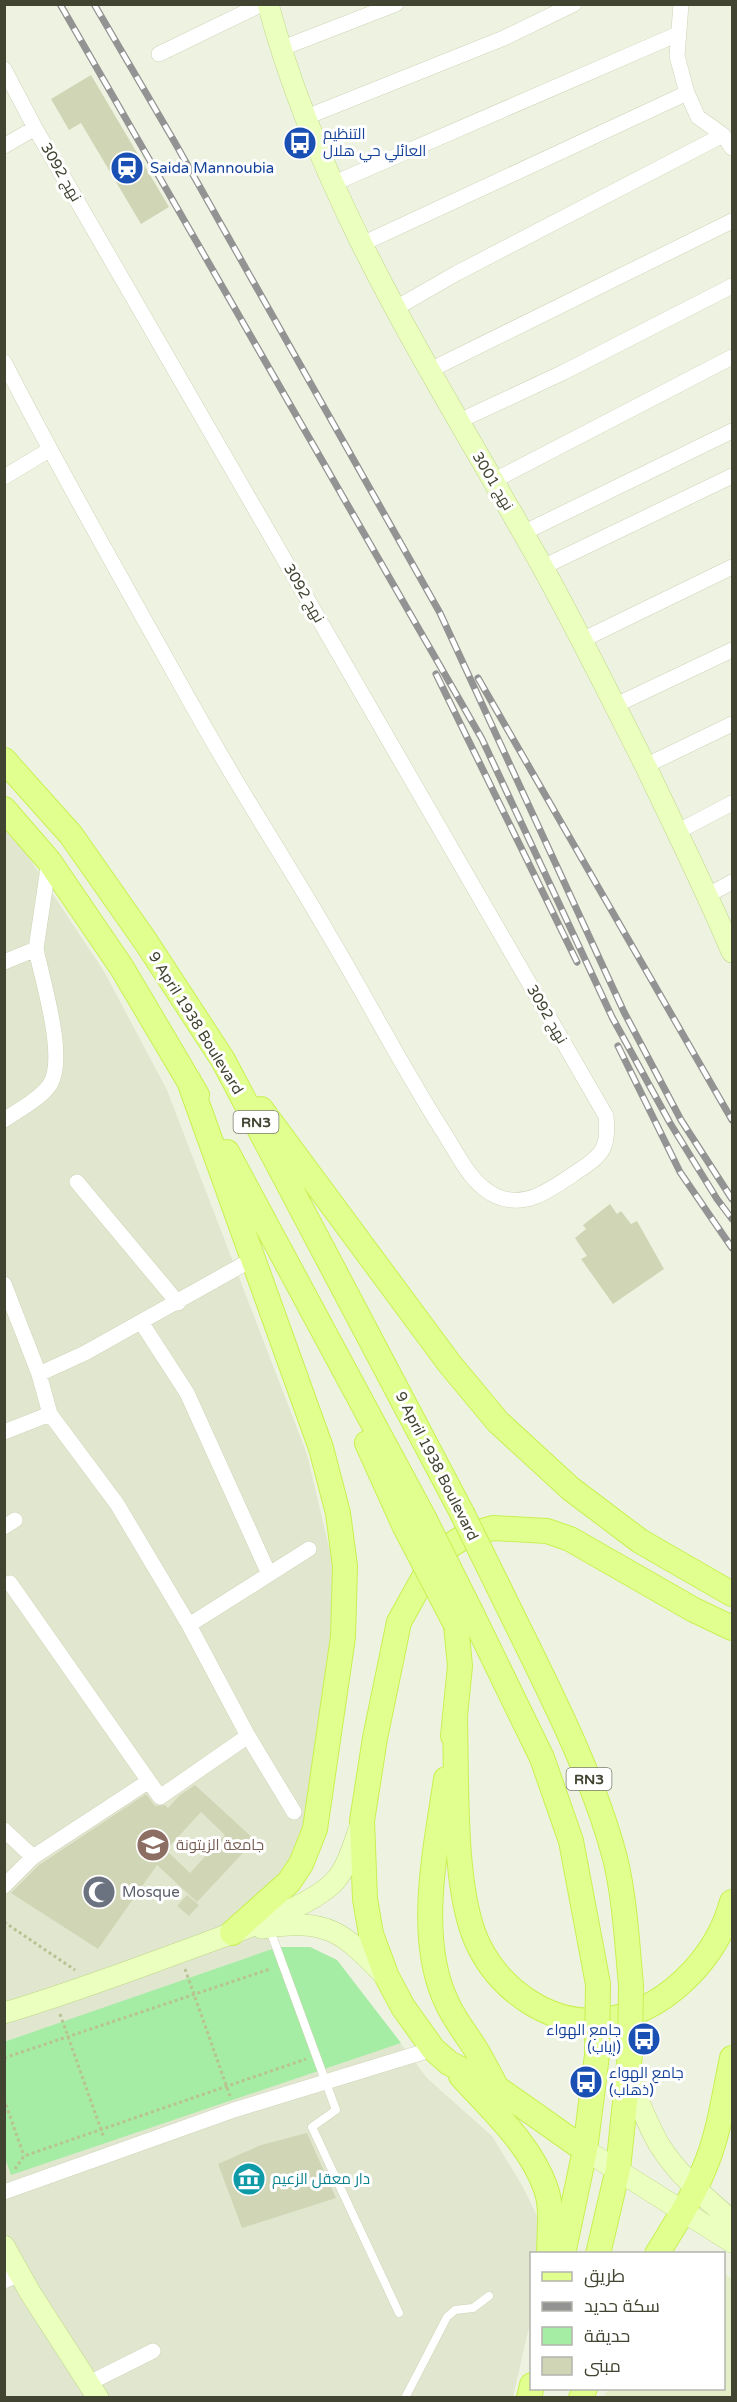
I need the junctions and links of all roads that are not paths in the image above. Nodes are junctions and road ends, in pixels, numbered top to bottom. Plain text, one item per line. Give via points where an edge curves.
1 (262, 4) edge
2 (268, 4) edge
3 (396, 4) edge
4 (574, 4) edge
5 (681, 4) edge
6 (678, 34) junction
7 (280, 49) junction
8 (159, 54) dead end
9 (4, 69) edge
10 (687, 93) junction
11 (304, 118) junction
12 (35, 128) junction
13 (728, 141) edge
14 (4, 146) edge
15 (332, 184) junction
16 (732, 221) edge
17 (362, 244) junction
18 (732, 286) edge
19 (396, 308) junction
20 (732, 357) edge
21 (4, 362) edge
22 (428, 371) junction
23 (457, 422) junction
24 (732, 431) edge
25 (49, 450) junction
26 (732, 476) edge
27 (4, 477) edge
28 (493, 481) junction
29 (523, 533) junction
30 (543, 567) junction
31 (732, 567) edge
32 (582, 640) junction
33 (732, 650) edge
34 (616, 705) junction
35 (732, 724) edge
36 (4, 760) edge
37 (645, 766) junction
38 (732, 803) edge
39 (4, 809) edge
40 (677, 832) junction
41 (49, 861) junction
42 (732, 882) edge
43 (708, 896) junction
44 (36, 949) junction
45 (732, 952) edge
46 (4, 962) edge
47 (223, 1060) junction
48 (189, 1081) junction
49 (4, 1120) edge
50 (77, 1182) dead end
51 (253, 1258) junction
52 (4, 1284) edge
53 (178, 1303) junction
54 (141, 1323) junction
55 (39, 1374) junction
56 (50, 1414) junction
57 (4, 1432) edge
58 (309, 1549) dead end
59 (269, 1574) junction
60 (10, 1583) dead end
61 (732, 1594) edge
62 (464, 1618) junction
63 (189, 1625) junction
64 (732, 1628) edge
65 (455, 1720) junction
66 (248, 1736) junction
67 (149, 1781) junction
68 (294, 1812) dead end
69 (362, 1821) junction
70 (4, 1830) edge
71 (33, 1857) junction
72 (4, 1886) edge
73 (732, 1902) edge
74 (269, 1927) junction
75 (232, 1933) junction
76 (387, 1977) junction
77 (4, 2013) edge
78 (441, 2056) junction
79 (732, 2058) edge
80 (629, 2078) junction
81 (327, 2081) junction
82 (496, 2088) junction
83 (585, 2150) junction
84 (618, 2169) junction
85 (695, 2188) junction
86 (4, 2192) edge
87 (684, 2210) junction
88 (732, 2221) edge
89 (732, 2242) edge
90 (4, 2246) edge
91 (549, 2252) edge
92 (563, 2252) edge
93 (598, 2252) edge
94 (658, 2252) edge
95 (12, 2278) edge
96 (489, 2296) dead end
97 (399, 2313) dead end
98 (153, 2351) dead end
99 (94, 2390) edge
100 (405, 2397) edge

1 - 8 street
2 - 7 street, نهج 3001
3 - 7 street
4 - 11 street via 504,38
5 - 6 street
6 - 10 street via 677,56
6 - 15 street
7 - 11 street, نهج 3001
9 - 12 street, نهج 3092
10 - 13 street via 698,117
10 - 17 street
11 - 15 street, نهج 3001
12 - 14 street
12 - 25 street, نهج 3092 via 606,1116 608,1133 597,1159 556,1186 513,1202 483,1188 467,1170 231,772
13 - 19 street via 457,273
15 - 17 street, نهج 3001
16 - 22 street
17 - 19 street, نهج 3001
18 - 23 street
19 - 22 street, نهج 3001
20 - 28 street
21 - 25 street
22 - 23 street, نهج 3001
23 - 28 street, نهج 3001
24 - 29 street
25 - 27 street
26 - 30 street
28 - 29 street, نهج 3001
29 - 30 street, نهج 3001
30 - 32 street, نهج 3001
31 - 32 street
32 - 34 street, نهج 3001
33 - 34 street
34 - 37 street, نهج 3001
35 - 37 street
36 - 47 main road, 9 April 1938 Boulevard / RN3 via 71,835
37 - 40 street, نهج 3001
38 - 40 street
39 - 41 main road, RN3
40 - 43 street, نهج 3001
41 - 44 street
41 - 48 main road, RN3 via 122,968
42 - 43 street
43 - 45 street, نهج 3001
44 - 46 street
44 - 49 street via 55,1037 55,1067 49,1086
47 - 61 main road via 449,1363 498,1422 572,1489 640,1541
47 - 80 main road, 9 April 1938 Boulevard / RN3, bridge via 462,1513 592,1791 620,1880 631,1985
48 - 51 main road
48 - 62 main road, RN3, bridge via 303,1295
50 - 53 street
51 - 53 street
51 - 75 main road via 321,1448 338,1513 345,1604 315,1829 289,1882
52 - 55 street
53 - 54 street
54 - 55 street
54 - 59 street via 187,1393
55 - 56 street
56 - 57 street
56 - 63 street via 117,1504
58 - 59 street
59 - 63 street
60 - 67 street
62 - 65 main road
62 - 83 main road, RN3, bridge via 542,1758 571,1841 598,1984 597,2055
63 - 66 street
64 - 69 main road via 570,1539 547,1531 493,1528 465,1536 435,1561 399,1622
65 - 73 main road via 462,1875 471,1925 495,1973 523,1998 568,2017 600,2021 626,2015 683,1982 718,1936
65 - 82 main road via 431,1895 431,1933 435,1967 447,2004
66 - 67 street via 160,1797
66 - 68 street
67 - 71 street
69 - 75 street via 344,1866 326,1889 311,1900
69 - 76 main road via 365,1899 371,1934
70 - 71 street
71 - 72 street
74 - 75 street
74 - 76 street via 324,1927 357,1946
74 - 81 lane
75 - 77 street
76 - 78 main road via 403,2007
78 - 81 street
78 - 82 main road
78 - 91 main road via 514,2134 538,2171 547,2191
79 - 85 main road via 711,2150
80 - 84 main road, 9 April 1938 Boulevard / RN3
80 - 85 street via 659,2144
81 - 86 street
81 - 97 lane via 336,2109 312,2127
82 - 83 main road
83 - 84 street
83 - 92 main road, RN3
84 - 87 street
84 - 93 main road, 9 April 1938 Boulevard / RN3
85 - 87 main road
85 - 88 street
87 - 89 street
87 - 94 main road
90 - 95 street
95 - 99 street
96 - 100 lane via 473,2308 455,2310 447,2317
98 - 99 street

